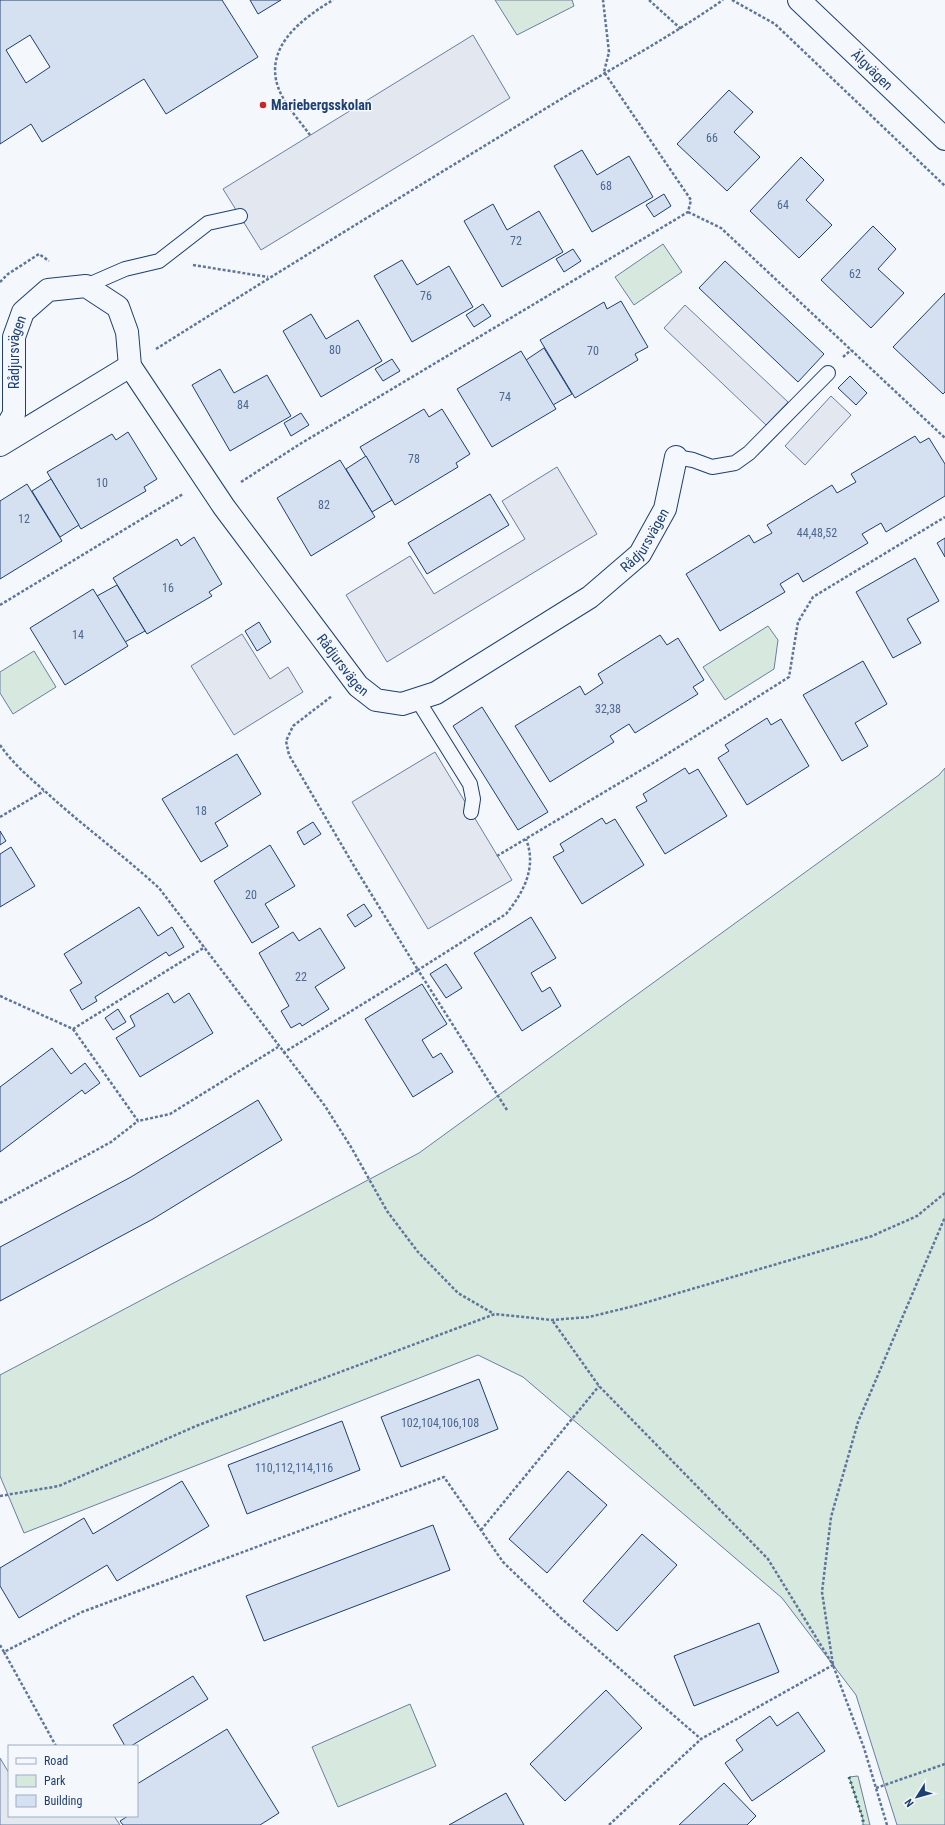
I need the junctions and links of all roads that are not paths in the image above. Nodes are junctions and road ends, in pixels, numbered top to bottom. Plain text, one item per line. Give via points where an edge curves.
1 (799, 0) edge
2 (945, 139) edge
3 (240, 216) dead end
4 (86, 286) junction
5 (130, 366) junction
6 (828, 373) dead end
7 (0, 438) edge
8 (0, 445) edge
9 (676, 457) joint
10 (417, 699) junction
11 (471, 812) dead end

1 - 2 street, Älgvägen
3 - 4 lane via 208,223 159,262 125,269
4 - 5 street, Rådjursvägen via 118,307 127,332
4 - 7 street, Rådjursvägen via 48,290 23,312 14,337 14,414
5 - 8 street
5 - 10 street, Rådjursvägen via 212,489 358,686 376,700 402,704
6 - 9 lane via 750,453 735,463 712,467
9 - 10 street, Rådjursvägen via 665,509 640,554 590,597 436,693
10 - 11 lane via 470,784 473,799

